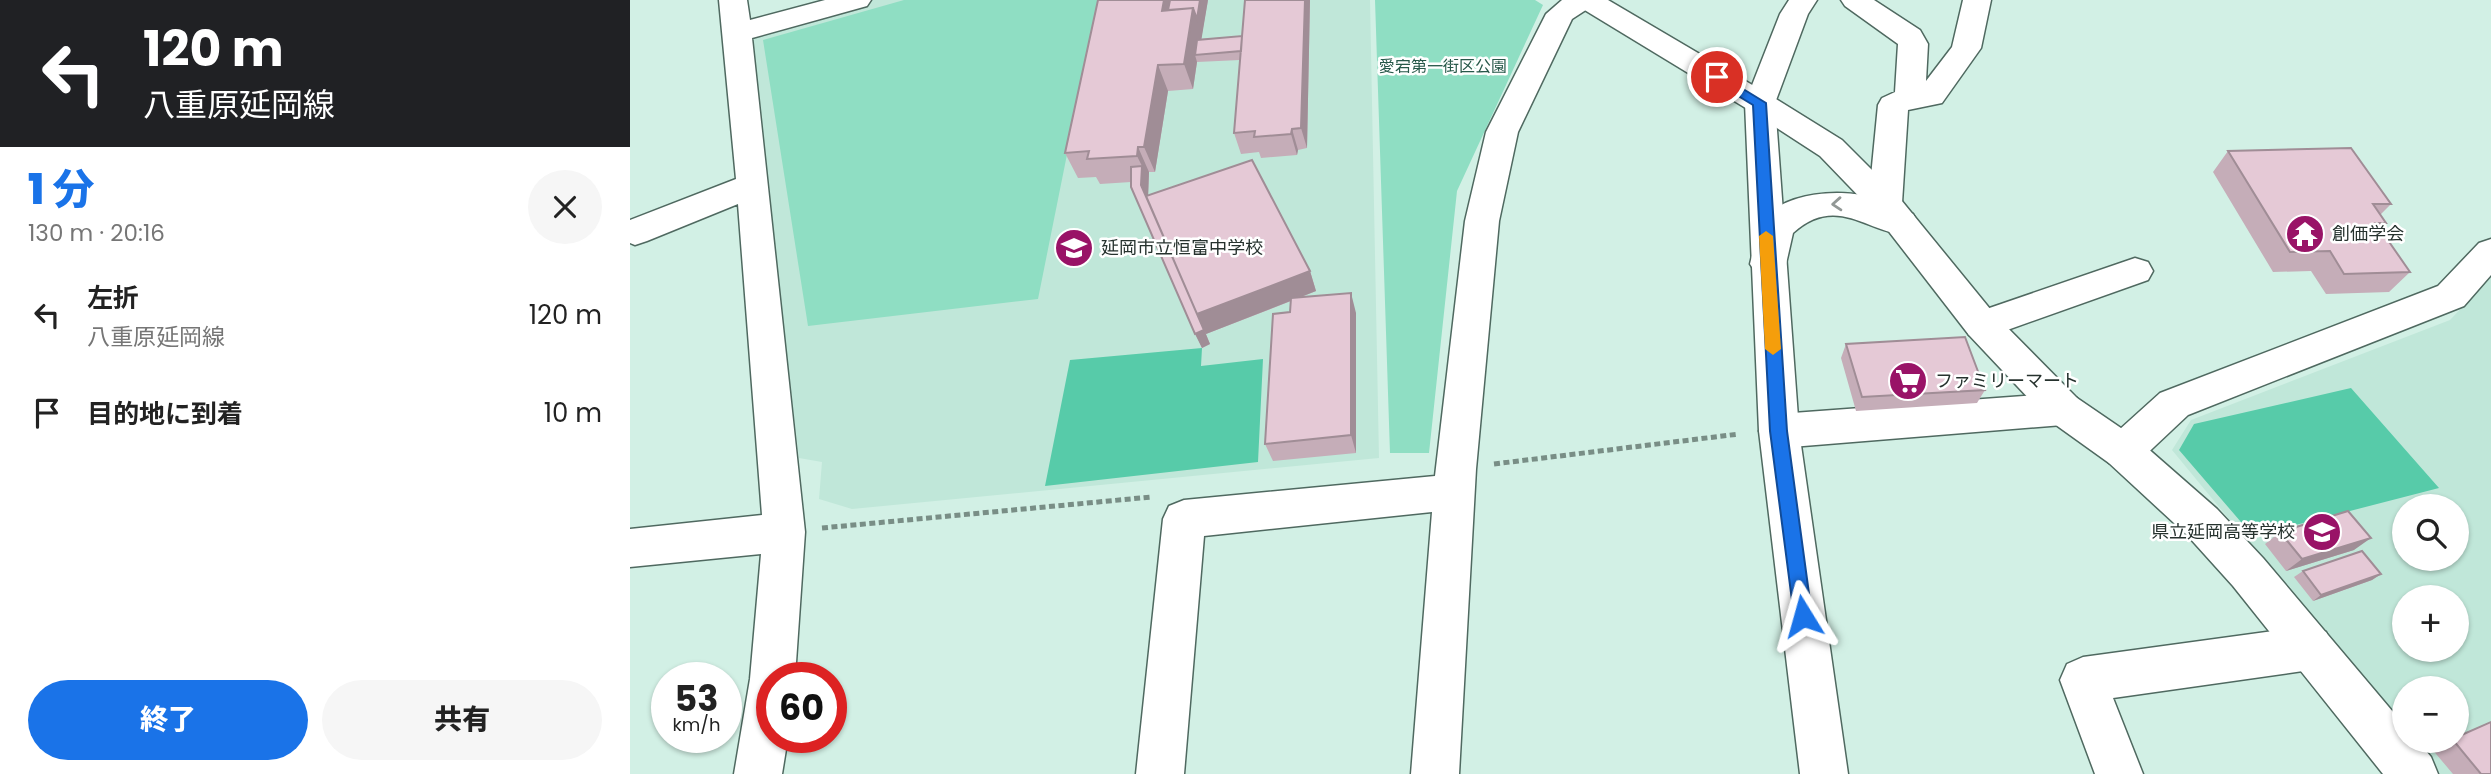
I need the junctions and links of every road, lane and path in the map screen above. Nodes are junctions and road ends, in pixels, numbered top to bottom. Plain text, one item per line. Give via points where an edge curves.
1 (857, 0) edge
2 (1585, 0) edge
3 (1803, 0) edge
4 (1855, 0) edge
5 (1977, 0) edge
6 (735, 17) edge
7 (1910, 97) junction
8 (1760, 103) junction
9 (753, 185) junction
10 (1893, 213) junction
11 (635, 232) dead end
12 (2491, 252) edge
13 (1768, 264) junction
14 (2135, 271) dead end
15 (1982, 325) junction
16 (2063, 408) junction
17 (1779, 431) junction
18 (2123, 450) junction
19 (1456, 480) junction
20 (1154, 497) dead end
21 (784, 532) junction
22 (630, 548) edge
23 (2310, 648) junction
24 (773, 662) edge
25 (761, 753) edge
26 (758, 774) edge
27 (1160, 774) edge
28 (1435, 774) edge
29 (1824, 774) edge
30 (2119, 774) edge
31 (2414, 774) edge

1 - 6 street
2 - 8 street
2 - 19 street via 1560,14 1502,132 1482,221
3 - 8 street
4 - 7 street via 1910,36
5 - 7 street via 1966,48 1931,96
6 - 9 street
7 - 10 street via 1893,105
8 - 10 street via 1831,148
8 - 13 street
9 - 11 street
9 - 21 street
10 -> 13 street via 1848,203 1813,206 1778,226
10 - 15 street
12 - 18 street via 2451,296 2174,404
13 - 17 street
14 - 15 street
15 - 16 street
16 - 17 street
16 - 18 street
17 - 19 path via 1711,436
17 - 29 street
18 - 23 street via 2202,522
19 - 27 street via 1184,519
19 - 28 street
20 - 21 path
21 - 22 street
21 - 24 street
23 - 30 street via 2083,680
23 - 31 street
25 - 26 street

